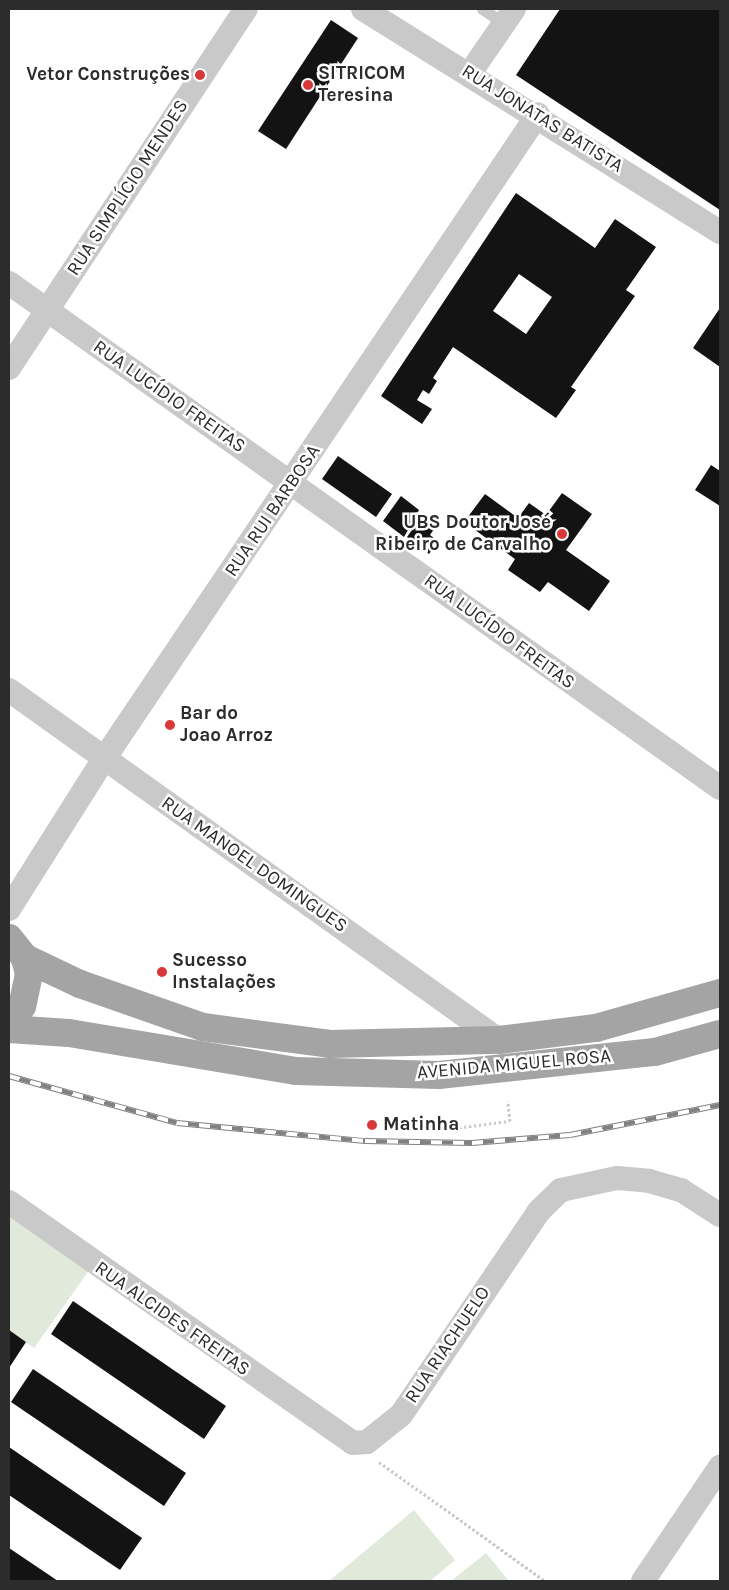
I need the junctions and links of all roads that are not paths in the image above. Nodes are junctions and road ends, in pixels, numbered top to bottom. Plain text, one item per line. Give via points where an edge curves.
1 (246, 9) edge
2 (363, 9) edge
3 (482, 9) edge
4 (509, 16) edge
5 (470, 73) junction
6 (538, 114) junction
7 (720, 232) edge
8 (9, 283) edge
9 (47, 310) junction
10 (9, 368) edge
11 (292, 483) junction
12 (9, 690) edge
13 (104, 759) junction
14 (720, 788) edge
15 (9, 909) edge
16 (17, 948) edge
17 (720, 993) edge
18 (9, 1021) edge
19 (9, 1029) edge
20 (720, 1034) edge
21 (499, 1040) junction
22 (9, 1202) edge
23 (720, 1215) edge
24 (345, 1439) joint
25 (720, 1467) edge
26 (654, 1577) edge

1 - 9 street, RUA SIMPLÍCIO MENDES
2 - 5 street, RUA JONATAS BATISTA
3 - 4 lane
4 - 5 street
5 - 6 street, RUA JONATAS BATISTA
6 - 7 street, RUA JONATAS BATISTA
6 - 11 street, RUA RUI BARBOSA
8 - 9 street, RUA LUCÍDIO FREITAS
9 - 10 street, RUA SIMPLÍCIO MENDES
9 - 11 street, RUA LUCÍDIO FREITAS
11 - 13 street, RUA RUI BARBOSA
11 - 14 street, RUA LUCÍDIO FREITAS
12 - 13 street, RUA MANOEL DOMINGUES
13 - 15 street, RUA RUI BARBOSA
13 - 21 street, RUA MANOEL DOMINGUES
16 - 18 main road via 28,991
16 - 21 main road, AVENIDA MIGUEL ROSA via 80,984 203,1027 330,1044
17 - 21 main road, AVENIDA MIGUEL ROSA via 596,1028
19 - 20 main road, AVENIDA MIGUEL ROSA via 69,1032 296,1071 439,1075 655,1052
22 - 24 street, RUA ALCIDES FREITAS
23 - 24 street, RUA RIACHUELO via 682,1190 616,1178 560,1190 538,1211 401,1414 367,1442
25 - 26 street

